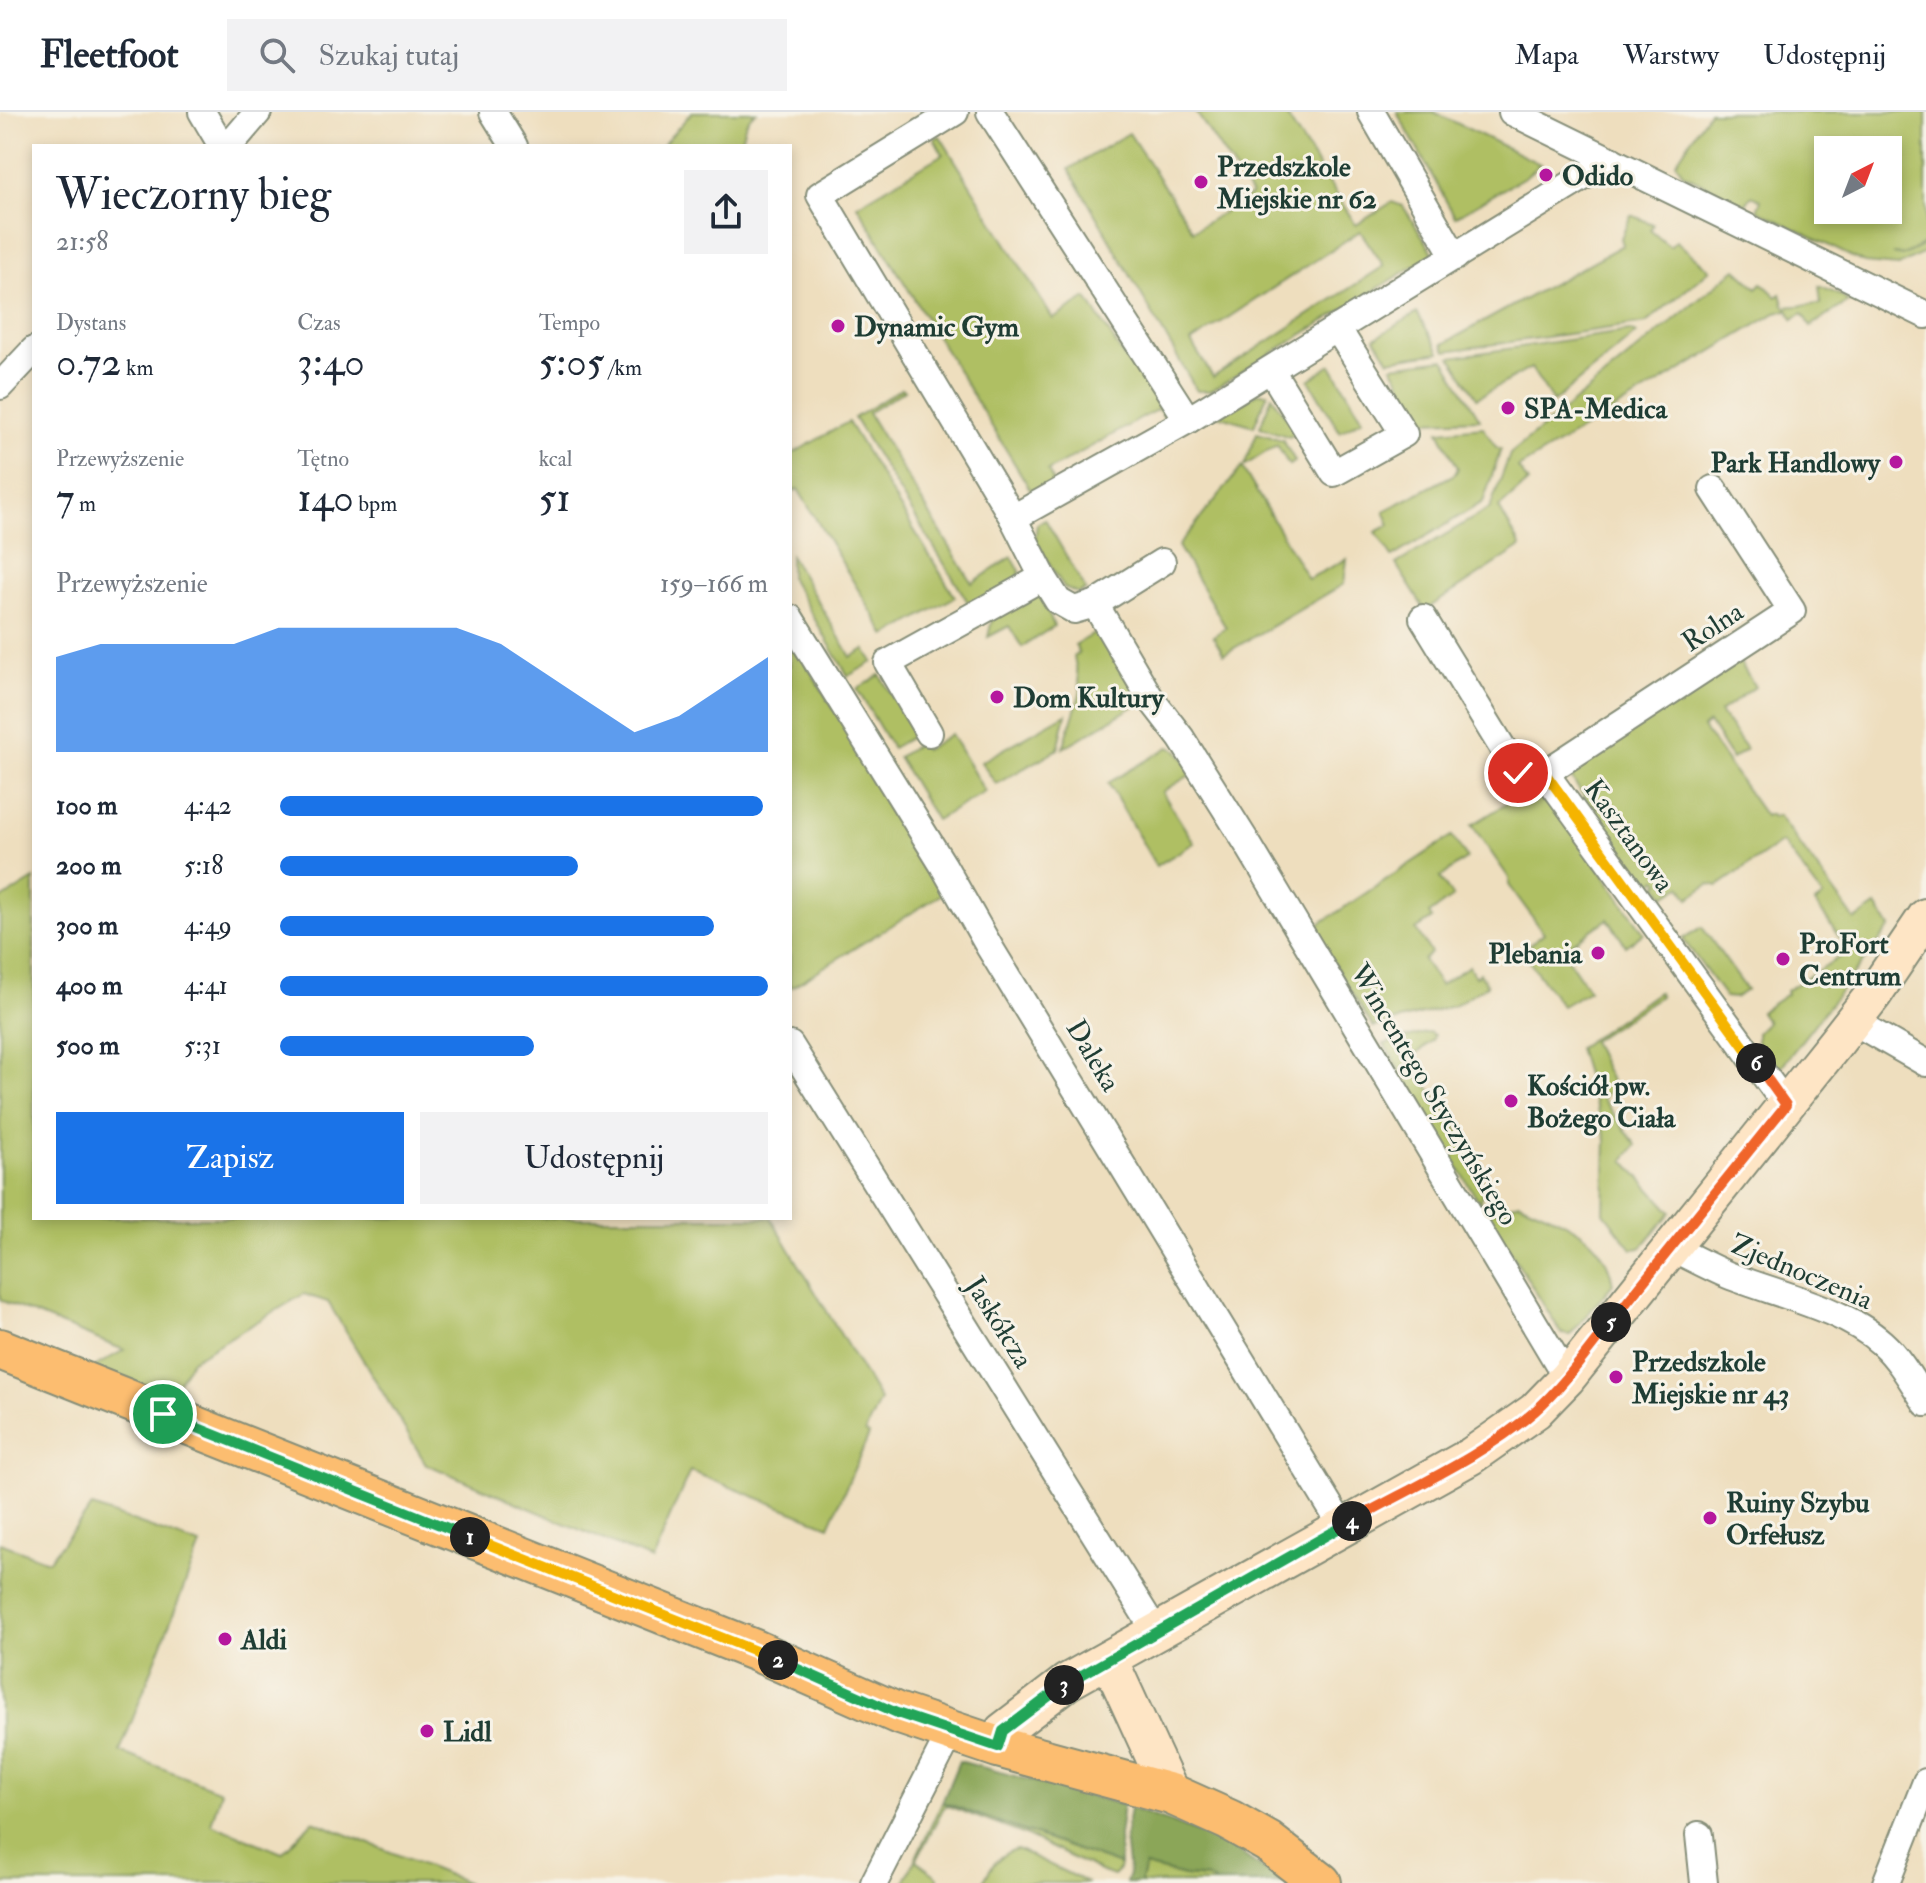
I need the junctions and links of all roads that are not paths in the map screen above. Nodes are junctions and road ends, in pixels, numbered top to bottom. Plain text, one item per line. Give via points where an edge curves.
1 (202, 112) edge
2 (258, 112) edge
3 (493, 112) edge
4 (955, 112) edge
5 (990, 112) edge
6 (1371, 112) edge
7 (1512, 112) edge
8 (221, 144) edge
9 (231, 144) edge
10 (513, 144) edge
11 (1611, 160) junction
12 (1455, 257) junction
13 (1926, 315) edge
14 (1337, 328) junction
15 (32, 352) edge
16 (1271, 370) junction
17 (0, 386) edge
18 (1188, 420) junction
19 (1713, 489) dead end
20 (1013, 518) junction
21 (1162, 562) dead end
22 (1043, 577) junction
23 (1095, 604) junction
24 (1423, 618) dead end
25 (792, 621) edge
26 (929, 733) dead end
27 (1545, 773) junction
28 (1926, 917) edge
29 (1853, 1021) junction
30 (792, 1048) edge
31 (1926, 1063) edge
32 (1786, 1105) junction
33 (1672, 1248) junction
34 (0, 1349) edge
35 (1567, 1378) junction
36 (1926, 1403) edge
37 (1342, 1526) junction
38 (1156, 1632) junction
39 (1109, 1659) junction
40 (951, 1732) junction
41 (998, 1747) junction
42 (1926, 1782) edge
43 (1171, 1794) junction
44 (1699, 1835) dead end
45 (874, 1883) edge
46 (1321, 1883) edge
47 (1704, 1883) edge
48 (1886, 1883) edge

1 - 8 street
2 - 9 street
3 - 10 street
4 - 20 street via 820,195
5 - 18 street
6 - 12 street
7 - 11 street
11 - 12 street
11 - 13 street
12 - 14 street
14 - 16 street
14 - 16 street via 1404,434 1334,473
15 - 17 street
16 - 18 street
18 - 20 street
19 - 27 street, Rolna via 1792,611
20 - 22 street
21 - 23 street
22 - 23 street via 1058,601 1074,610
22 - 26 street via 888,663
23 - 35 street, Wincentego Styczyńskiego via 1247,843
24 - 27 street, Kasztanowa via 1518,773
25 - 37 street, Daleka
27 - 32 street, Kasztanowa
28 - 29 street
29 - 31 street
29 - 32 street
30 - 38 street, Jaskółcza
32 - 33 street
33 - 35 street
33 - 36 street, Zjednoczenia via 1862,1329 1898,1362
34 - 40 main road
35 - 37 street via 1535,1411 1471,1456
37 - 38 street
38 - 39 street
39 - 41 street via 1067,1682 1003,1731
39 - 43 street
40 - 41 main road
40 - 45 street
41 - 43 main road
42 - 48 street
43 - 46 main road via 1268,1842
44 - 47 street

